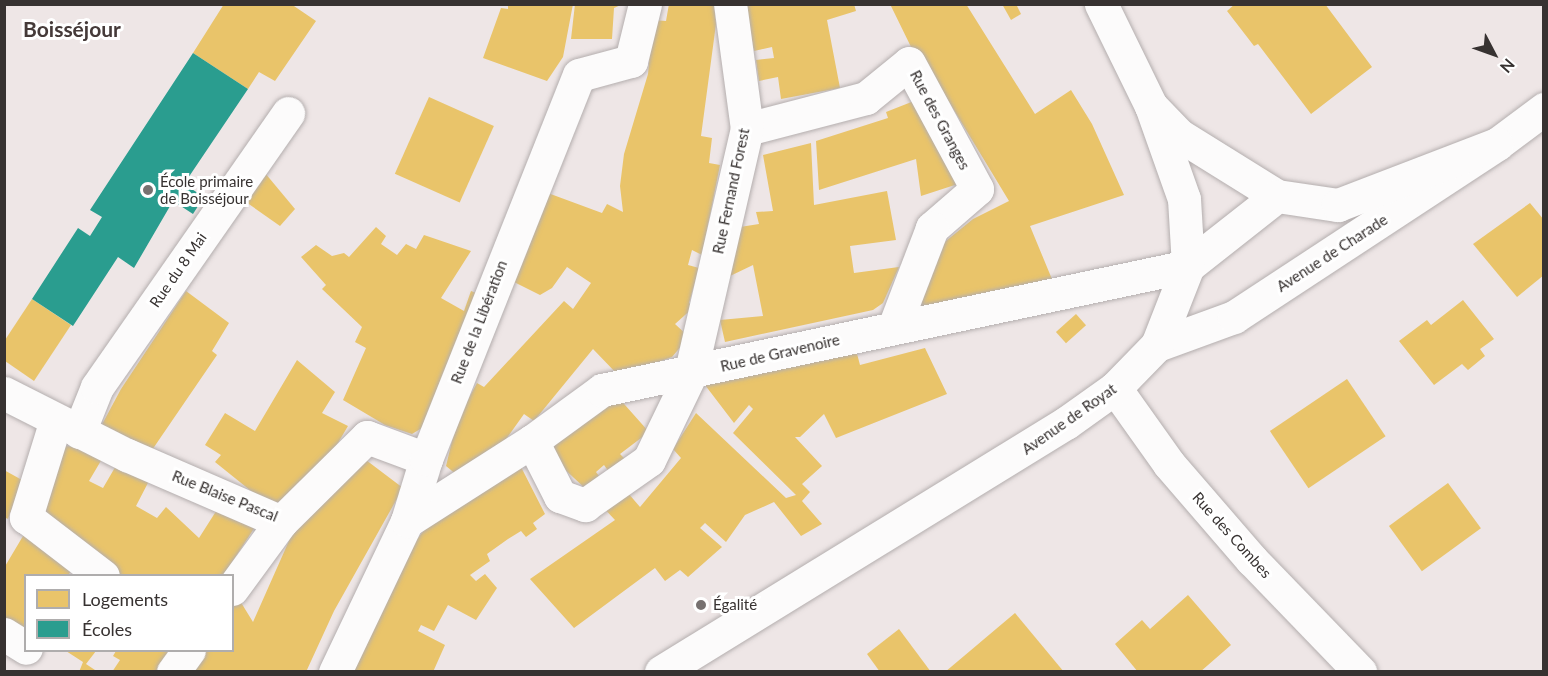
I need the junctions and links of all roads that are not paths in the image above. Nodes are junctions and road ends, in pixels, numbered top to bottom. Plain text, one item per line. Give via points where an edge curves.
1 (645, 4) edge
2 (730, 4) edge
3 (1101, 4) edge
4 (1151, 106) junction
5 (1544, 109) edge
6 (288, 113) dead end
7 (747, 129) junction
8 (1497, 144) junction
9 (1278, 196) junction
10 (1188, 266) junction
11 (894, 327) junction
12 (1157, 345) junction
13 (690, 375) junction
14 (1115, 388) junction
15 (4, 393) edge
16 (67, 426) junction
17 (532, 441) junction
18 (426, 459) junction
19 (407, 520) junction
20 (281, 522) junction
21 (100, 574) edge
22 (234, 586) edge
23 (4, 634) edge
24 (24, 647) edge
25 (188, 652) edge
26 (173, 672) edge
27 (336, 672) edge
28 (661, 672) edge
29 (1360, 672) edge

1 - 18 street, Rue de la Libération via 631,61 579,75
2 - 7 street, Rue Fernand Forest
3 - 4 street, Avenue de Royat
4 - 9 street, Avenue de Charade via 1179,135
4 - 10 street, Avenue de Royat via 1184,199
5 - 8 street, Avenue de Charade
6 - 16 street, Rue du 8 Mai
7 - 11 street, Rue des Granges via 866,98 909,63 977,189 932,228
7 - 13 street, Rue Fernand Forest
8 - 9 street, Avenue de Charade via 1338,205
8 - 12 street, Avenue de Charade via 1234,317
9 - 10 street
10 - 11 street, Rue de Gravenoire
10 - 12 street, Avenue de Royat
11 - 13 street, Rue de Gravenoire
12 - 14 street, Avenue de Royat
13 - 17 street, Rue de Gravenoire via 602,390
13 - 17 street, Rue Fernand Forest via 649,460 585,505 560,496
14 - 28 street, Avenue de Royat via 1031,447
14 - 29 street, Rue des Combes via 1169,464
15 - 16 street, Rue Blaise Pascal
16 - 20 street, Rue Blaise Pascal
16 - 21 street, Rue du 8 Mai via 26,517
17 - 19 street, Rue de Gravenoire
18 - 19 street, Rue de la Libération
18 - 20 street, Rue Blaise Pascal via 367,436
19 - 27 street, Rue de la Libération
20 - 22 street
23 - 24 street
25 - 26 street

